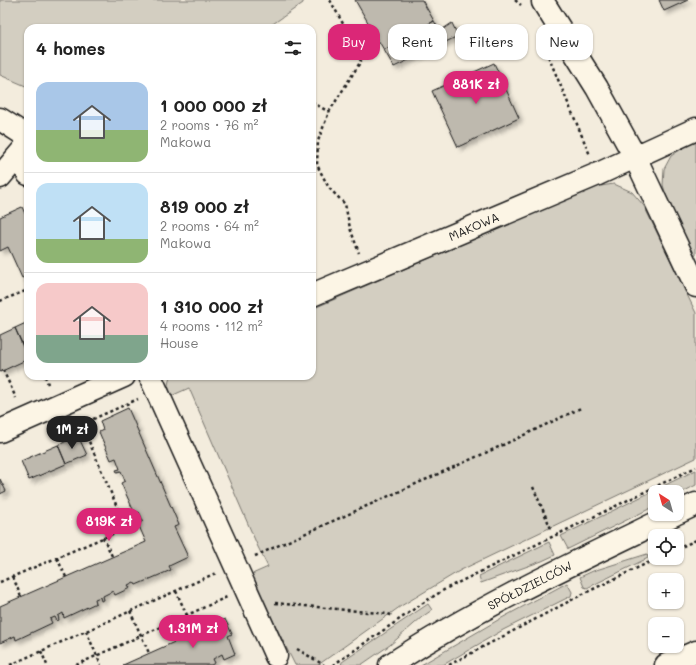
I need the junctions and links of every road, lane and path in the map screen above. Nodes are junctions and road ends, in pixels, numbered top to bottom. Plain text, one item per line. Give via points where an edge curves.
1 (330, 0) edge
2 (515, 0) edge
3 (534, 5) joint
4 (550, 60) edge
5 (316, 104) edge
6 (329, 112) junction
7 (0, 119) edge
8 (696, 129) edge
9 (24, 150) edge
10 (24, 155) edge
11 (634, 158) junction
12 (598, 174) junction
13 (0, 177) edge
14 (366, 272) junction
15 (694, 279) edge
16 (24, 292) edge
17 (316, 293) edge
18 (0, 301) edge
19 (3, 370) dead end
20 (46, 380) edge
21 (115, 380) edge
22 (48, 384) dead end
23 (154, 384) edge
24 (16, 398) dead end
25 (71, 400) junction
26 (581, 408) dead end
27 (82, 424) junction
28 (0, 431) edge
29 (696, 467) edge
30 (533, 487) dead end
31 (696, 504) edge
32 (684, 509) edge
33 (660, 521) edge
34 (552, 531) dead end
35 (103, 538) junction
36 (696, 540) edge
37 (684, 546) edge
38 (112, 556) dead end
39 (57, 558) junction
40 (648, 563) edge
41 (235, 565) junction
42 (13, 577) junction
43 (66, 577) dead end
44 (0, 582) edge
45 (246, 589) junction
46 (176, 591) junction
47 (21, 597) dead end
48 (274, 603) dead end
49 (130, 611) junction
50 (187, 615) junction
51 (393, 616) dead end
52 (86, 631) junction
53 (195, 633) dead end
54 (141, 636) junction
55 (41, 651) junction
56 (696, 652) edge
57 (149, 653) dead end
58 (307, 654) dead end
59 (97, 656) junction
60 (276, 656) dead end
61 (324, 664) edge
62 (335, 664) edge
63 (10, 665) edge
64 (47, 665) edge
65 (76, 665) edge
66 (101, 665) edge
67 (390, 665) edge
68 (449, 665) edge
69 (666, 665) edge

1 - 6 path via 361,61
2 - 3 path
3 - 11 street via 597,88
4 - 12 path
5 - 6 path
6 - 14 path via 318,141 317,165 328,188 345,204 350,228
7 - 9 street
8 - 11 street, MAKOWA
10 - 13 street
11 - 12 street, MAKOWA
11 - 15 street
12 - 14 street, MAKOWA
14 - 17 street, MAKOWA
16 - 18 path
19 - 24 path
20 - 22 path
21 - 25 street
23 - 27 path
23 - 41 street
25 - 27 path
25 - 28 street
26 - 41 path
27 - 35 path via 126,528
29 - 62 path via 447,588
30 - 34 path
31 - 32 street, SPÓŁDZIELCÓW
33 - 67 street, SPÓŁDZIELCÓW via 523,588
35 - 38 path
35 - 39 path
36 - 37 path
39 - 42 path
39 - 43 path
40 - 68 path
41 - 45 street
41 - 46 path
42 - 44 path
42 - 47 path
45 - 50 path
45 - 60 street
46 - 49 path
46 - 50 path
48 - 51 path
49 - 52 path
49 - 54 path
50 - 53 path
50 - 54 path
52 - 55 path
52 - 59 path
54 - 57 path
54 - 59 path
55 - 63 path
55 - 64 path
56 - 69 street
58 - 61 path
59 - 65 path
59 - 66 path

